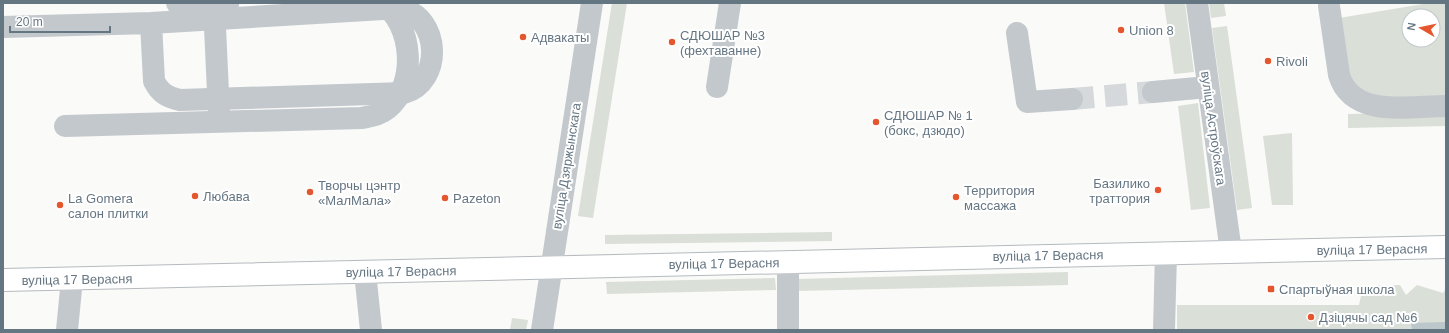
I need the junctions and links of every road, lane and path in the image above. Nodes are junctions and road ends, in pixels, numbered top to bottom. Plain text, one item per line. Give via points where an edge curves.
1 (177, 3) edge
2 (252, 3) edge
3 (382, 3) edge
4 (592, 3) edge
5 (730, 3) edge
6 (1197, 3) edge
7 (214, 6) junction
8 (1329, 6) dead end
9 (317, 8) edge
10 (3, 12) edge
11 (151, 24) junction
12 (3, 27) edge
13 (1017, 33) dead end
14 (1208, 87) junction
15 (717, 88) dead end
16 (1153, 92) tunnel mouth
17 (1072, 99) tunnel mouth
18 (1446, 106) edge
19 (219, 121) junction
20 (65, 126) dead end
21 (1446, 247) edge
22 (1166, 252) junction
23 (1231, 252) junction
24 (788, 262) junction
25 (550, 268) junction
26 (365, 272) junction
27 (72, 279) junction
28 (3, 280) edge
29 (67, 330) edge
30 (371, 330) edge
31 (542, 330) edge
32 (788, 330) edge
33 (1164, 330) edge

1 - 7 street
2 - 7 street
3 - 19 street via 391,10 402,28 407,61 406,75 400,92 387,109 362,118
4 - 25 street, вуліца Дзяржынскага
5 - 15 street
6 - 14 street, вуліца Астроўскага
7 - 19 street
8 - 18 street via 1341,83 1352,96 1366,104 1382,106
9 - 11 street
9 - 11 street via 392,8 408,10 415,14 426,25 431,41 429,67 422,82 404,93 180,100 164,94 154,81
10 - 11 street via 112,12
11 - 12 street
13 - 17 street via 1028,102
14 - 16 street
14 - 23 street, вуліца Астроўскага
19 - 20 street
21 - 23 main road, вуліца 17 Верасня
22 - 23 main road, вуліца 17 Верасня
22 - 24 main road, вуліца 17 Верасня
22 - 33 street
24 - 25 main road, вуліца 17 Верасня
24 - 32 street
25 - 26 main road, вуліца 17 Верасня
25 - 31 street, вуліца Дзяржынскага
26 - 27 main road, вуліца 17 Верасня
26 - 30 street
27 - 28 main road, вуліца 17 Верасня
27 - 29 street

